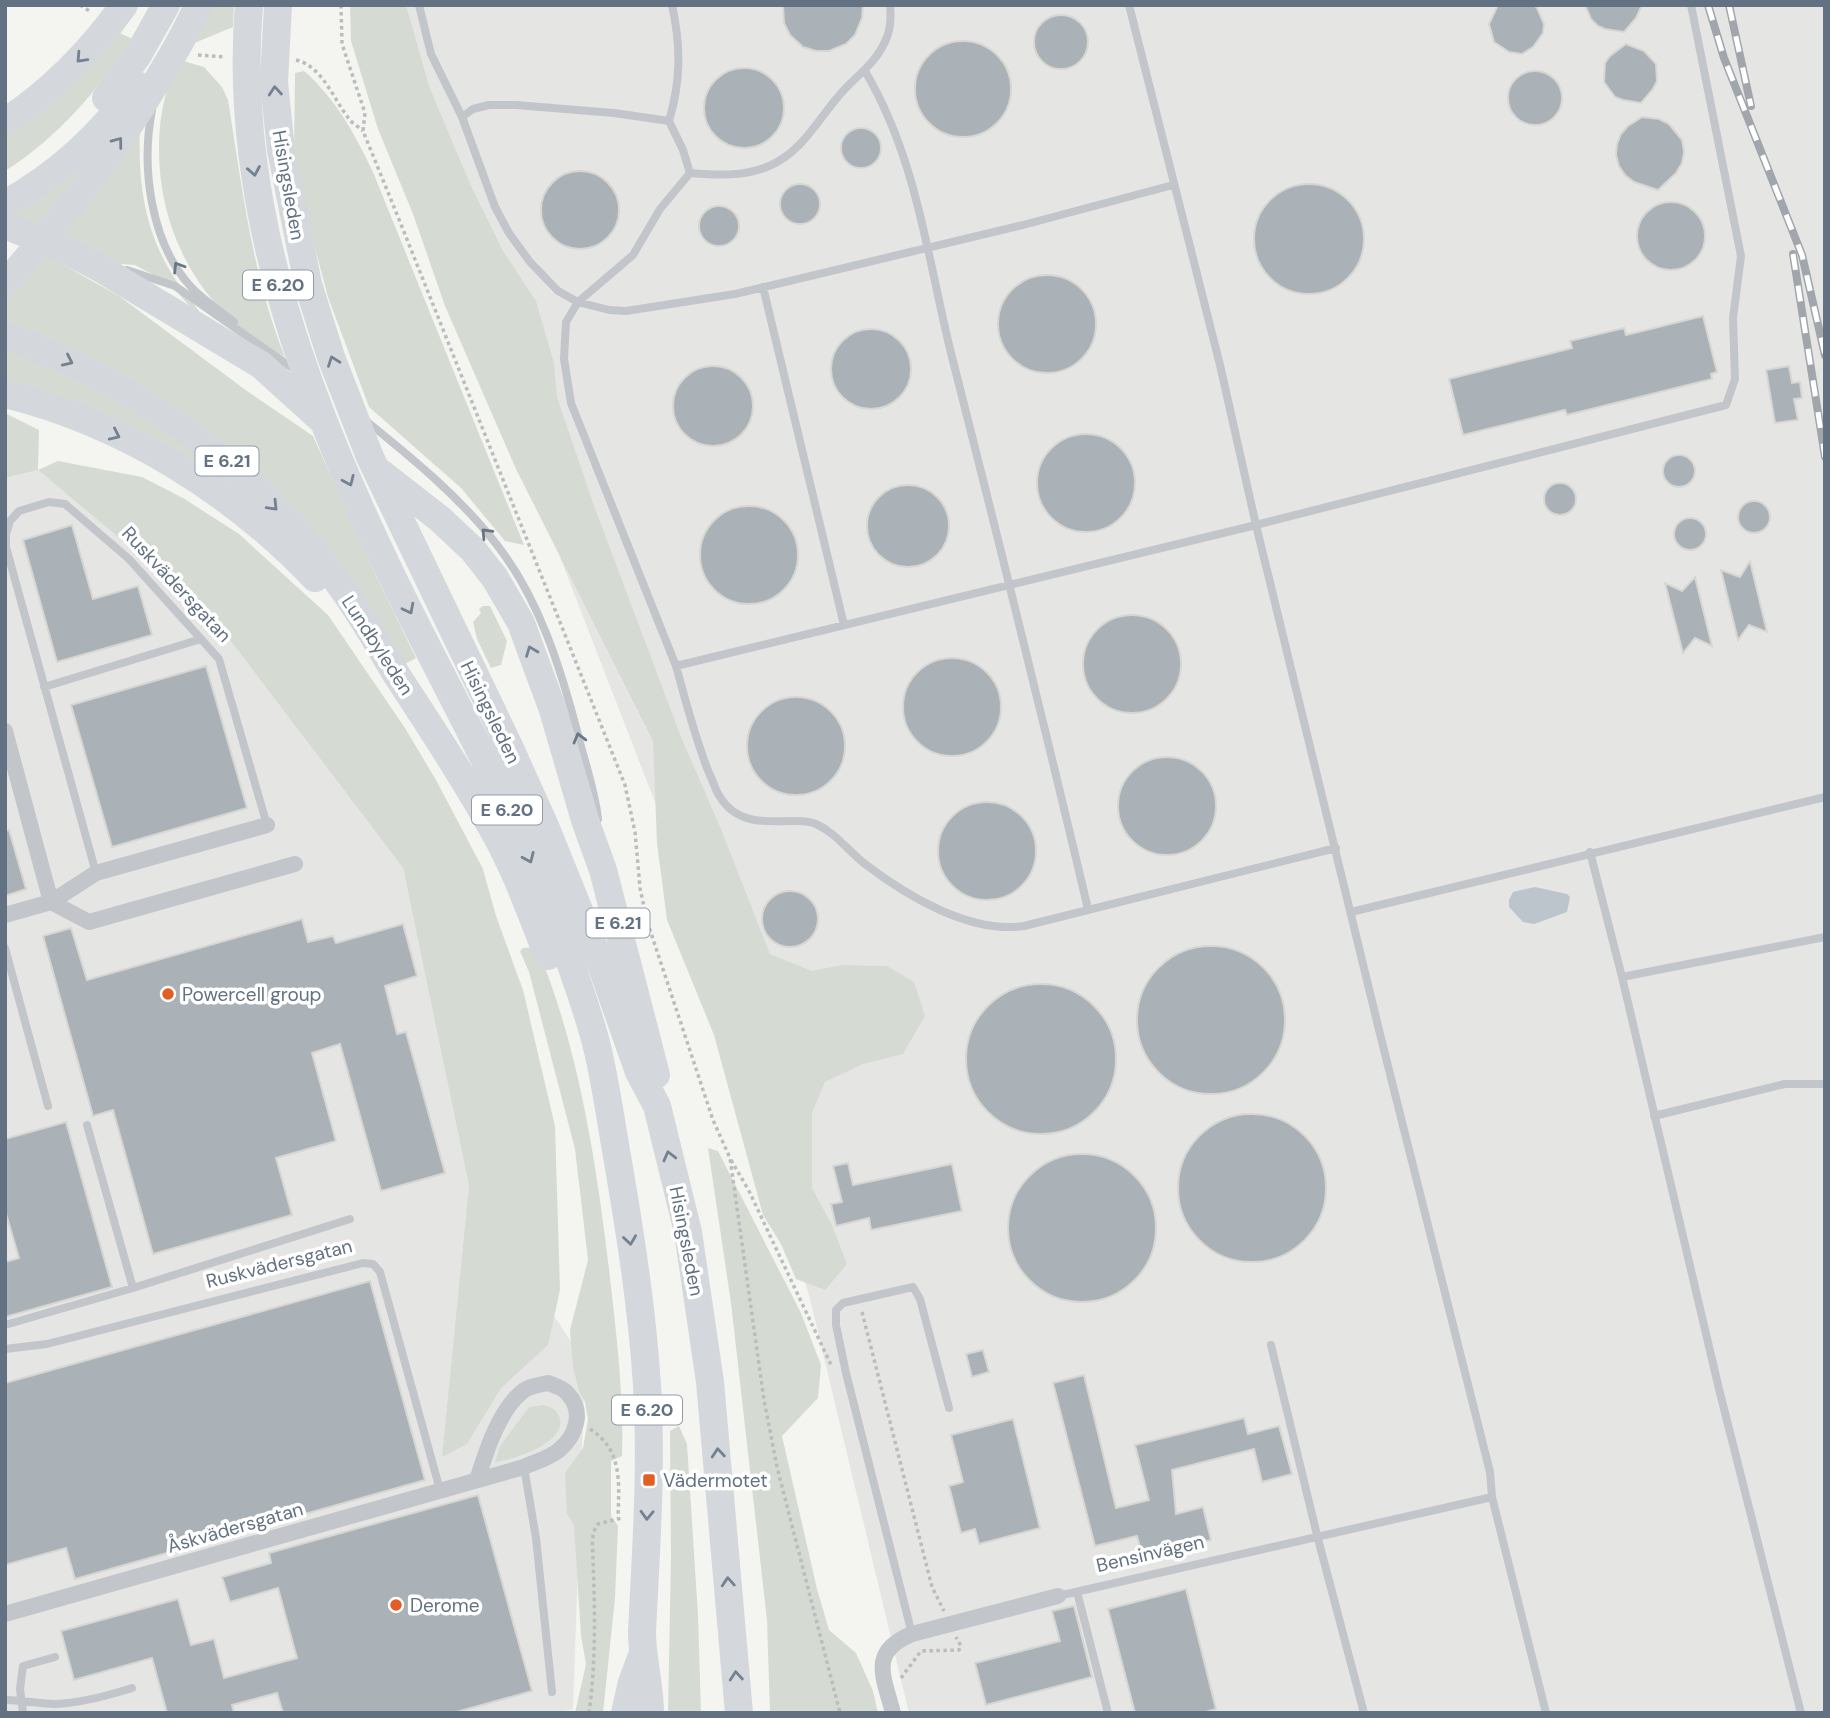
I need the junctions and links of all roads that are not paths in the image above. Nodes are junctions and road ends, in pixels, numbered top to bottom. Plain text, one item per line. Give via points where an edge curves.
1 (124, 5) edge
2 (166, 5) edge
3 (185, 5) edge
4 (198, 5) edge
5 (249, 5) edge
6 (278, 5) edge
7 (419, 5) edge
8 (672, 5) edge
9 (890, 5) edge
10 (1129, 5) edge
11 (1691, 5) edge
12 (864, 71) junction
13 (157, 80) junction
14 (462, 117) junction
15 (669, 121) junction
16 (5, 122) edge
17 (46, 168) junction
18 (690, 173) junction
19 (5, 183) edge
20 (1173, 185) junction
21 (5, 204) edge
22 (5, 225) edge
23 (929, 247) junction
24 (5, 284) edge
25 (763, 287) junction
26 (578, 302) junction
27 (5, 336) edge
28 (282, 362) junction
29 (322, 388) dead end
30 (5, 394) edge
31 (332, 394) dead end
32 (1256, 525) junction
33 (1010, 584) junction
34 (844, 625) junction
35 (201, 639) junction
36 (387, 659) junction
37 (676, 666) junction
38 (44, 687) junction
39 (5, 731) edge
40 (1825, 797) edge
41 (268, 825) joint
42 (1336, 848) junction
43 (1590, 852) junction
44 (295, 864) dead end
45 (603, 870) junction
46 (96, 873) junction
47 (51, 902) junction
48 (1088, 909) junction
49 (1351, 912) junction
50 (5, 915) edge
51 (1825, 937) edge
52 (5, 948) edge
53 (1622, 976) junction
54 (604, 1083) junction
55 (1825, 1084) edge
56 (48, 1106) dead end
57 (657, 1106) junction
58 (1654, 1116) junction
59 (87, 1125) dead end
60 (350, 1219) dead end
61 (133, 1288) junction
62 (5, 1325) edge
63 (1271, 1345) dead end
64 (5, 1349) edge
65 (949, 1408) dead end
66 (524, 1467) junction
67 (477, 1480) junction
68 (440, 1490) junction
69 (1492, 1497) junction
70 (1317, 1535) junction
71 (1077, 1592) junction
72 (1058, 1596) joint
73 (5, 1614) edge
74 (912, 1634) junction
75 (642, 1650) junction
76 (55, 1657) dead end
77 (132, 1688) dead end
78 (552, 1692) dead end
79 (5, 1700) edge
80 (22, 1700) junction
81 (23, 1713) edge
82 (623, 1713) edge
83 (650, 1713) edge
84 (739, 1713) edge
85 (893, 1713) edge
86 (1108, 1713) edge
87 (1364, 1713) edge
88 (1546, 1713) edge
89 (1801, 1713) edge

1 -> 16 highway via 74,66
2 - 17 highway via 117,85
3 - 17 highway via 160,53 131,94 94,136
4 - 13 highway
5 -> 54 highway, Hisingsleden / E 6.20 via 246,96 251,155 279,291 339,459 378,548 482,757 549,905 591,1028
57 -> 6 highway, Hisingsleden / E 6.20 via 639,1072 545,826 370,457 331,357 308,284 281,150 274,82
7 - 14 lane via 431,54
8 - 15 lane via 680,56 677,97
9 - 12 lane via 888,35
10 - 20 lane
11 - 32 lane via 1741,256 1733,318 1735,379 1726,405
12 - 18 lane via 803,142 780,161 748,172
12 - 23 lane via 903,151
24 -> 13 highway via 130,127
28 -> 13 lane via 192,288 166,245 148,177
14 - 15 lane via 489,105 516,105
14 - 26 lane via 509,233 558,291
15 - 18 lane
17 - 19 highway
17 - 21 highway
18 - 26 lane via 660,209 633,255
20 - 23 lane
20 - 32 lane
22 - 28 lane via 175,286
45 -> 22 highway, E 6.21 via 521,624 473,550 261,365 94,265
23 - 25 lane
23 - 33 lane via 950,350
25 - 26 lane via 626,311
25 - 34 lane
26 - 37 lane via 566,322 564,359 571,403
27 -> 36 highway, Lundbyleden / E 6.21 via 105,379 170,417 226,461 317,555
28 - 29 lane
30 -> 36 highway via 132,442 211,489 287,550
45 -> 31 lane via 596,804 569,700 534,606 511,565 427,470
32 - 33 lane
32 - 42 lane
33 - 34 lane
33 - 48 lane
34 - 37 lane
35 - 38 lane
35 - 38 lane, Ruskvädersgatan via 129,559 65,504 31,505 10,521 6,547
35 - 41 lane, Ruskvädersgatan via 219,659
36 - 54 highway, Lundbyleden / E 6.21 via 497,836
37 - 48 lane via 698,747 720,797 737,816 750,821 813,822 896,886 979,925 1006,929
38 - 46 lane, Ruskvädersgatan
39 - 47 street
40 - 43 lane
41 - 46 street, Ruskvädersgatan
42 - 48 lane
42 - 49 lane
43 - 49 lane
43 - 53 lane
44 - 47 street via 89,922
45 - 57 highway, E 6.21 via 655,1068
46 - 47 street, Ruskvädersgatan
47 - 50 street, Ruskvädersgatan
49 - 69 lane via 1490,1472
51 - 53 lane
52 - 56 lane
53 - 58 lane
54 -> 75 highway, Hisingsleden / E 6.20 via 638,1293 647,1387 649,1480
55 - 58 lane via 1784,1084
84 -> 57 highway, Hisingsleden / E 6.20 via 710,1382 688,1232
58 - 89 lane
59 - 61 lane
60 - 61 lane, Ruskvädersgatan
61 - 62 lane, Ruskvädersgatan
63 - 70 lane
64 - 68 lane, Ruskvädersgatan via 47,1344 373,1264 380,1272
65 - 74 lane via 913,1287 843,1303 836,1310 846,1373
66 - 67 street, Åskvädersgatan
66 - 67 street, Åskvädersgatan via 558,1451 577,1425 576,1409 567,1392 548,1383 524,1390 509,1406 486,1450
66 - 78 lane
67 - 68 street, Åskvädersgatan
68 - 73 street, Åskvädersgatan
69 - 70 lane, Bensinvägen
69 - 88 lane
70 - 71 lane, Bensinvägen
70 - 87 lane
71 - 72 lane, Bensinvägen
71 - 86 lane
72 - 74 street, Bensinvägen
74 - 85 street, Bensinvägen via 895,1641 882,1667
75 - 82 main road
75 - 83 highway, Hisingsleden / E 6.20
76 - 80 lane via 23,1666
77 - 80 lane via 81,1702
79 - 80 lane
80 - 81 lane

